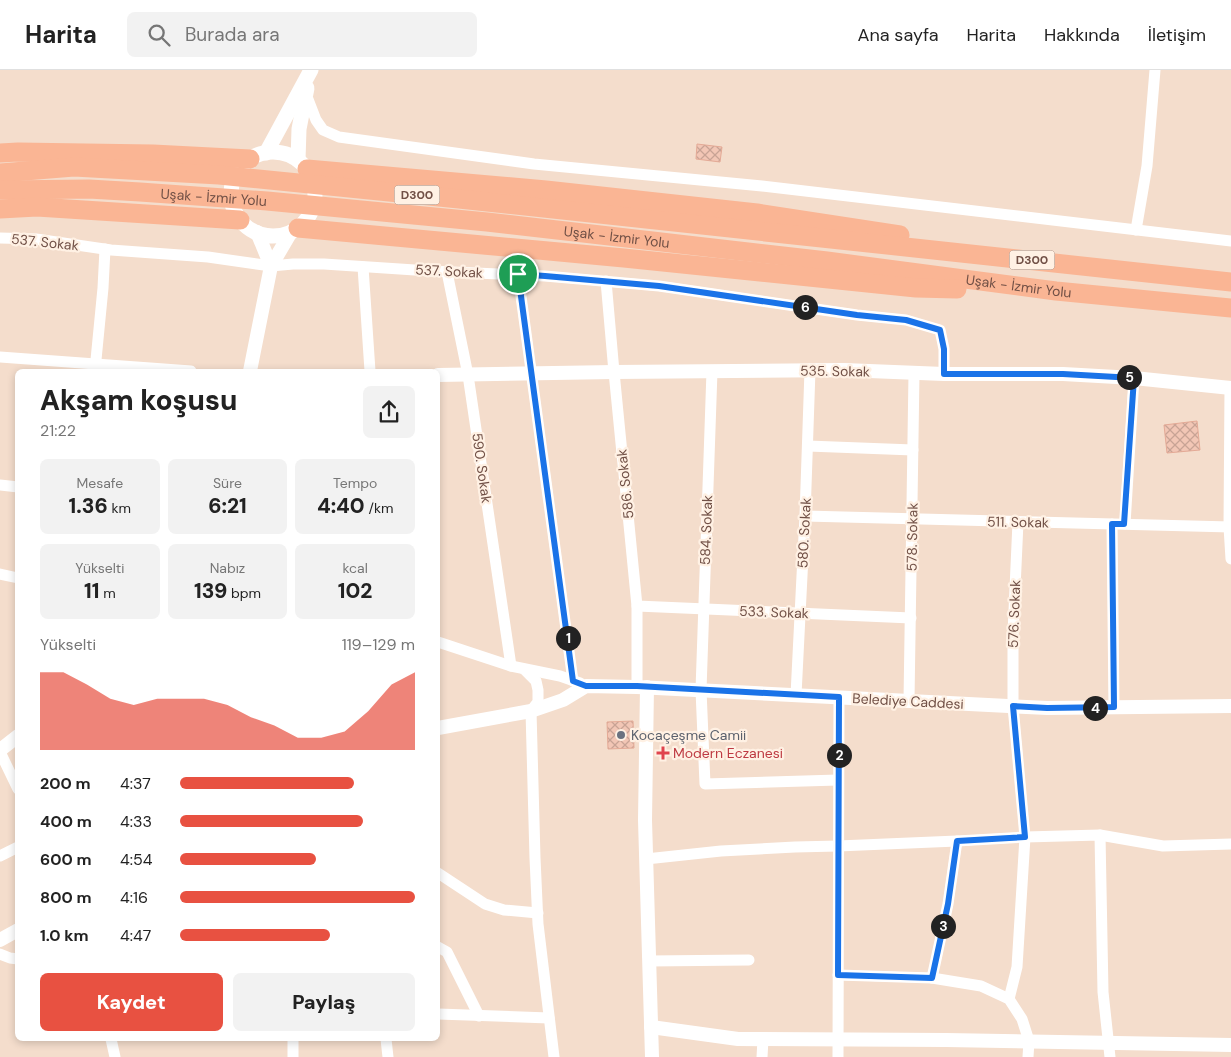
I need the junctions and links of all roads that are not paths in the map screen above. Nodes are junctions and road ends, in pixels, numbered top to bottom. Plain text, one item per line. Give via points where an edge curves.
1 (1155, 70) edge
2 (310, 72) edge
3 (306, 94) junction
4 (0, 153) edge
5 (258, 156) junction
6 (303, 165) junction
7 (0, 173) edge
8 (0, 190) edge
9 (0, 209) edge
10 (240, 220) junction
11 (294, 230) junction
12 (1136, 230) junction
13 (257, 232) junction
14 (0, 238) edge
15 (1231, 241) edge
16 (105, 249) junction
17 (974, 254) junction
18 (271, 266) junction
19 (363, 267) junction
20 (447, 272) junction
21 (518, 274) junction
22 (606, 281) junction
23 (1231, 282) edge
24 (1056, 291) junction
25 (1231, 308) edge
26 (0, 357) edge
27 (95, 368) edge
28 (127, 369) edge
29 (250, 369) edge
30 (370, 369) edge
31 (810, 370) junction
32 (712, 371) junction
33 (614, 372) junction
34 (532, 373) junction
35 (914, 373) junction
36 (944, 374) junction
37 (440, 375) edge
38 (468, 375) junction
39 (1134, 378) junction
40 (1230, 388) edge
41 (808, 446) junction
42 (914, 450) junction
43 (0, 485) edge
44 (15, 487) edge
45 (805, 516) junction
46 (913, 519) junction
47 (1018, 522) junction
48 (1112, 524) junction
49 (1124, 524) junction
50 (1230, 527) edge
51 (1231, 559) edge
52 (0, 574) edge
53 (15, 577) edge
54 (637, 606) junction
55 (704, 609) junction
56 (800, 613) junction
57 (911, 618) junction
58 (440, 643) edge
59 (511, 666) junction
60 (524, 669) junction
61 (580, 683) junction
62 (642, 687) junction
63 (701, 690) junction
64 (796, 695) junction
65 (839, 697) junction
66 (909, 701) junction
67 (1013, 706) junction
68 (1231, 706) edge
69 (1114, 707) junction
70 (531, 711) junction
71 (440, 728) edge
72 (15, 738) edge
73 (0, 751) edge
74 (838, 780) junction
75 (15, 783) edge
76 (1100, 835) junction
77 (1025, 837) junction
78 (957, 841) junction
79 (1231, 844) edge
80 (838, 846) junction
81 (15, 848) edge
82 (0, 856) edge
83 (646, 859) junction
84 (440, 875) edge
85 (538, 913) junction
86 (15, 932) edge
87 (0, 940) edge
88 (440, 948) edge
89 (0, 954) edge
90 (15, 959) edge
91 (749, 960) dead end
92 (649, 961) junction
93 (838, 975) junction
94 (932, 978) junction
95 (1009, 999) junction
96 (440, 1014) edge
97 (479, 1016) junction
98 (549, 1018) junction
99 (651, 1027) junction
100 (764, 1039) junction
101 (838, 1040) junction
102 (111, 1041) edge
103 (293, 1041) edge
104 (386, 1041) edge
105 (1029, 1041) junction
106 (1108, 1042) junction
107 (1231, 1045) edge
108 (115, 1057) edge
109 (293, 1057) edge
110 (388, 1057) edge
111 (554, 1057) edge
112 (652, 1057) edge
113 (762, 1057) edge
114 (838, 1057) edge
115 (1028, 1057) edge
116 (1110, 1057) edge

1 - 12 street via 1147,166
2 - 3 main road
2 - 5 main road
3 - 6 main road via 299,129
3 - 12 street via 323,130 338,137 534,164 762,186
4 - 5 highway
5 - 6 main road via 282,153
5 - 10 main road via 242,166 235,176 232,199
6 - 11 main road via 313,181 316,194 307,218
6 - 17 highway via 757,213 901,235
7 - 17 highway, Uşak - İzmir Yolu / D300 via 74,168 219,175
8 - 24 highway, Uşak - İzmir Yolu / D300 via 140,192 487,222
9 - 10 highway via 37,207
10 - 13 main road
11 - 13 main road via 280,236
11 - 18 street
11 - 24 highway via 624,258 916,288
12 - 15 street
13 - 18 street
14 - 16 street, 537. Sokak via 36,239
16 - 18 street, 537. Sokak via 208,257
16 - 27 street
17 - 23 highway, Uşak - İzmir Yolu / D300
18 - 19 street, 537. Sokak via 324,264
18 - 29 street
19 - 20 street, 537. Sokak
19 - 30 street
20 - 21 street, 537. Sokak
20 - 38 street, 590. Sokak
21 - 22 street, 537. Sokak
21 - 34 street
22 - 33 street, 586. Sokak
22 - 36 street, 537. Sokak via 906,320 940,330
24 - 25 highway, Uşak - İzmir Yolu / D300
26 - 27 street
27 - 28 street
31 - 32 street, 535. Sokak
31 - 35 street, 535. Sokak
31 - 41 street, 580. Sokak
32 - 33 street, 535. Sokak
32 - 55 street, 584. Sokak
33 - 34 street, 535. Sokak
33 - 54 street, 586. Sokak
34 - 38 street, 535. Sokak
34 - 61 street
35 - 36 street, 535. Sokak
35 - 42 street, 578. Sokak
36 - 39 street, 535. Sokak via 1063,374
37 - 38 street, 535. Sokak
38 - 59 street, 590. Sokak
39 - 40 street, 535. Sokak
39 - 49 street
40 - 50 street
41 - 42 street
41 - 45 street, 580. Sokak
42 - 46 street, 578. Sokak
43 - 44 street
45 - 46 street, 511. Sokak
45 - 56 street, 580. Sokak
46 - 47 street, 511. Sokak
46 - 57 street, 578. Sokak
47 - 48 street, 511. Sokak
47 - 67 street, 576. Sokak
48 - 49 street, 511. Sokak
48 - 69 street
49 - 50 street, 511. Sokak
50 - 51 street
52 - 53 street
54 - 55 street, 533. Sokak
54 - 62 street, 586. Sokak
55 - 56 street, 533. Sokak
55 - 63 street, 584. Sokak
56 - 57 street, 533. Sokak
56 - 64 street, 580. Sokak
57 - 66 street, 578. Sokak
58 - 59 street
59 - 60 street
60 - 61 street
60 - 70 street via 536,681 538,690 538,702
61 - 62 street, Belediye Caddesi
61 - 70 street via 563,700
62 - 63 street, Belediye Caddesi
62 - 83 street
63 - 64 street, Belediye Caddesi
63 - 74 street, 584. Sokak via 705,784
64 - 65 street, Belediye Caddesi
65 - 66 street, Belediye Caddesi
65 - 74 street
66 - 67 street, Belediye Caddesi
67 - 69 street, Belediye Caddesi
67 - 77 street, 576. Sokak
68 - 69 street, Belediye Caddesi
70 - 71 street
70 - 85 street
72 - 73 street
73 - 75 street
74 - 80 street
76 - 77 street
76 - 79 street via 1163,846
76 - 106 street via 1103,992
77 - 78 street
77 - 95 street, 576. Sokak via 1017,967
78 - 80 street
78 - 94 street
80 - 83 street via 721,851
80 - 93 street
81 - 82 street
83 - 92 street
84 - 85 street via 485,904 504,910
85 - 98 street
86 - 87 street
88 - 97 street via 447,952
89 - 90 street
91 - 92 street
92 - 99 street
93 - 94 street
93 - 101 street
94 - 95 street via 981,986
95 - 105 street via 1022,1019
96 - 97 street
97 - 98 street
98 - 111 street
99 - 100 street via 738,1039
99 - 112 street
100 - 101 street
100 - 113 street
101 - 105 street
101 - 114 street
102 - 108 street
103 - 109 street
104 - 110 street
105 - 106 street
105 - 115 street
106 - 107 street
106 - 116 street

